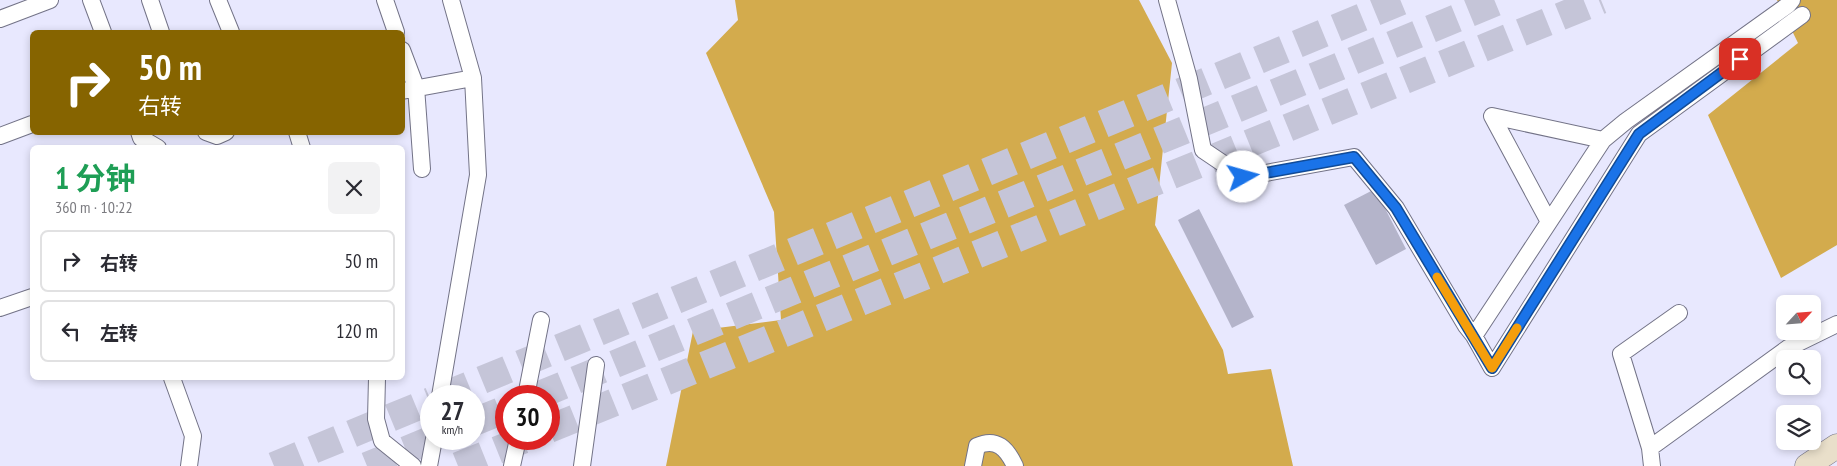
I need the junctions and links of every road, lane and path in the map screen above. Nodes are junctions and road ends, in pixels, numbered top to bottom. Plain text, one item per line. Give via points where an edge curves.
1 (50, 0) edge
2 (91, 0) edge
3 (150, 0) edge
4 (218, 0) edge
5 (385, 0) edge
6 (451, 0) edge
7 (1168, 0) edge
8 (1792, 0) edge
9 (1802, 15) dead end
10 (0, 19) edge
11 (102, 30) edge
12 (160, 30) edge
13 (230, 30) edge
14 (395, 30) edge
15 (405, 67) edge
16 (473, 78) junction
17 (409, 89) edge
18 (30, 125) edge
19 (140, 135) edge
20 (0, 136) edge
21 (1603, 140) junction
22 (153, 145) edge
23 (422, 169) dead end
24 (1549, 222) junction
25 (30, 298) edge
26 (0, 308) edge
27 (1679, 313) dead end
28 (541, 320) dead end
29 (1837, 324) edge
30 (1474, 336) junction
31 (596, 365) dead end
32 (173, 380) edge
33 (377, 380) edge
34 (442, 385) edge
35 (528, 385) edge
36 (1837, 446) edge
37 (1650, 448) junction
38 (432, 450) edge
39 (516, 450) edge
40 (188, 466) edge
41 (413, 466) edge
42 (430, 466) edge
43 (512, 466) edge
44 (582, 466) edge
45 (973, 466) edge
46 (1015, 466) edge
47 (1652, 466) edge
48 (1807, 466) edge

1 - 10 street
2 - 11 street
3 - 12 street
4 - 13 street
5 - 14 street
6 - 16 street
7 - 30 street via 1203,150 1243,177 1354,157 1396,208
8 - 21 street
9 - 30 street via 1639,134 1492,368
15 - 17 street
16 - 17 street
16 - 34 street via 478,175
17 - 23 street
18 - 20 street
19 - 22 street
21 - 24 street
21 - 24 street via 1492,116
24 - 30 street
25 - 26 street
27 - 37 street via 1621,354
28 - 35 street
29 - 37 street via 1788,348
31 - 44 street
32 - 40 street via 192,436
33 - 41 street via 376,420 382,441
36 - 48 street
37 - 47 street
38 - 42 street
39 - 43 street
45 - 46 street via 978,446 985,443 998,443 1008,451

